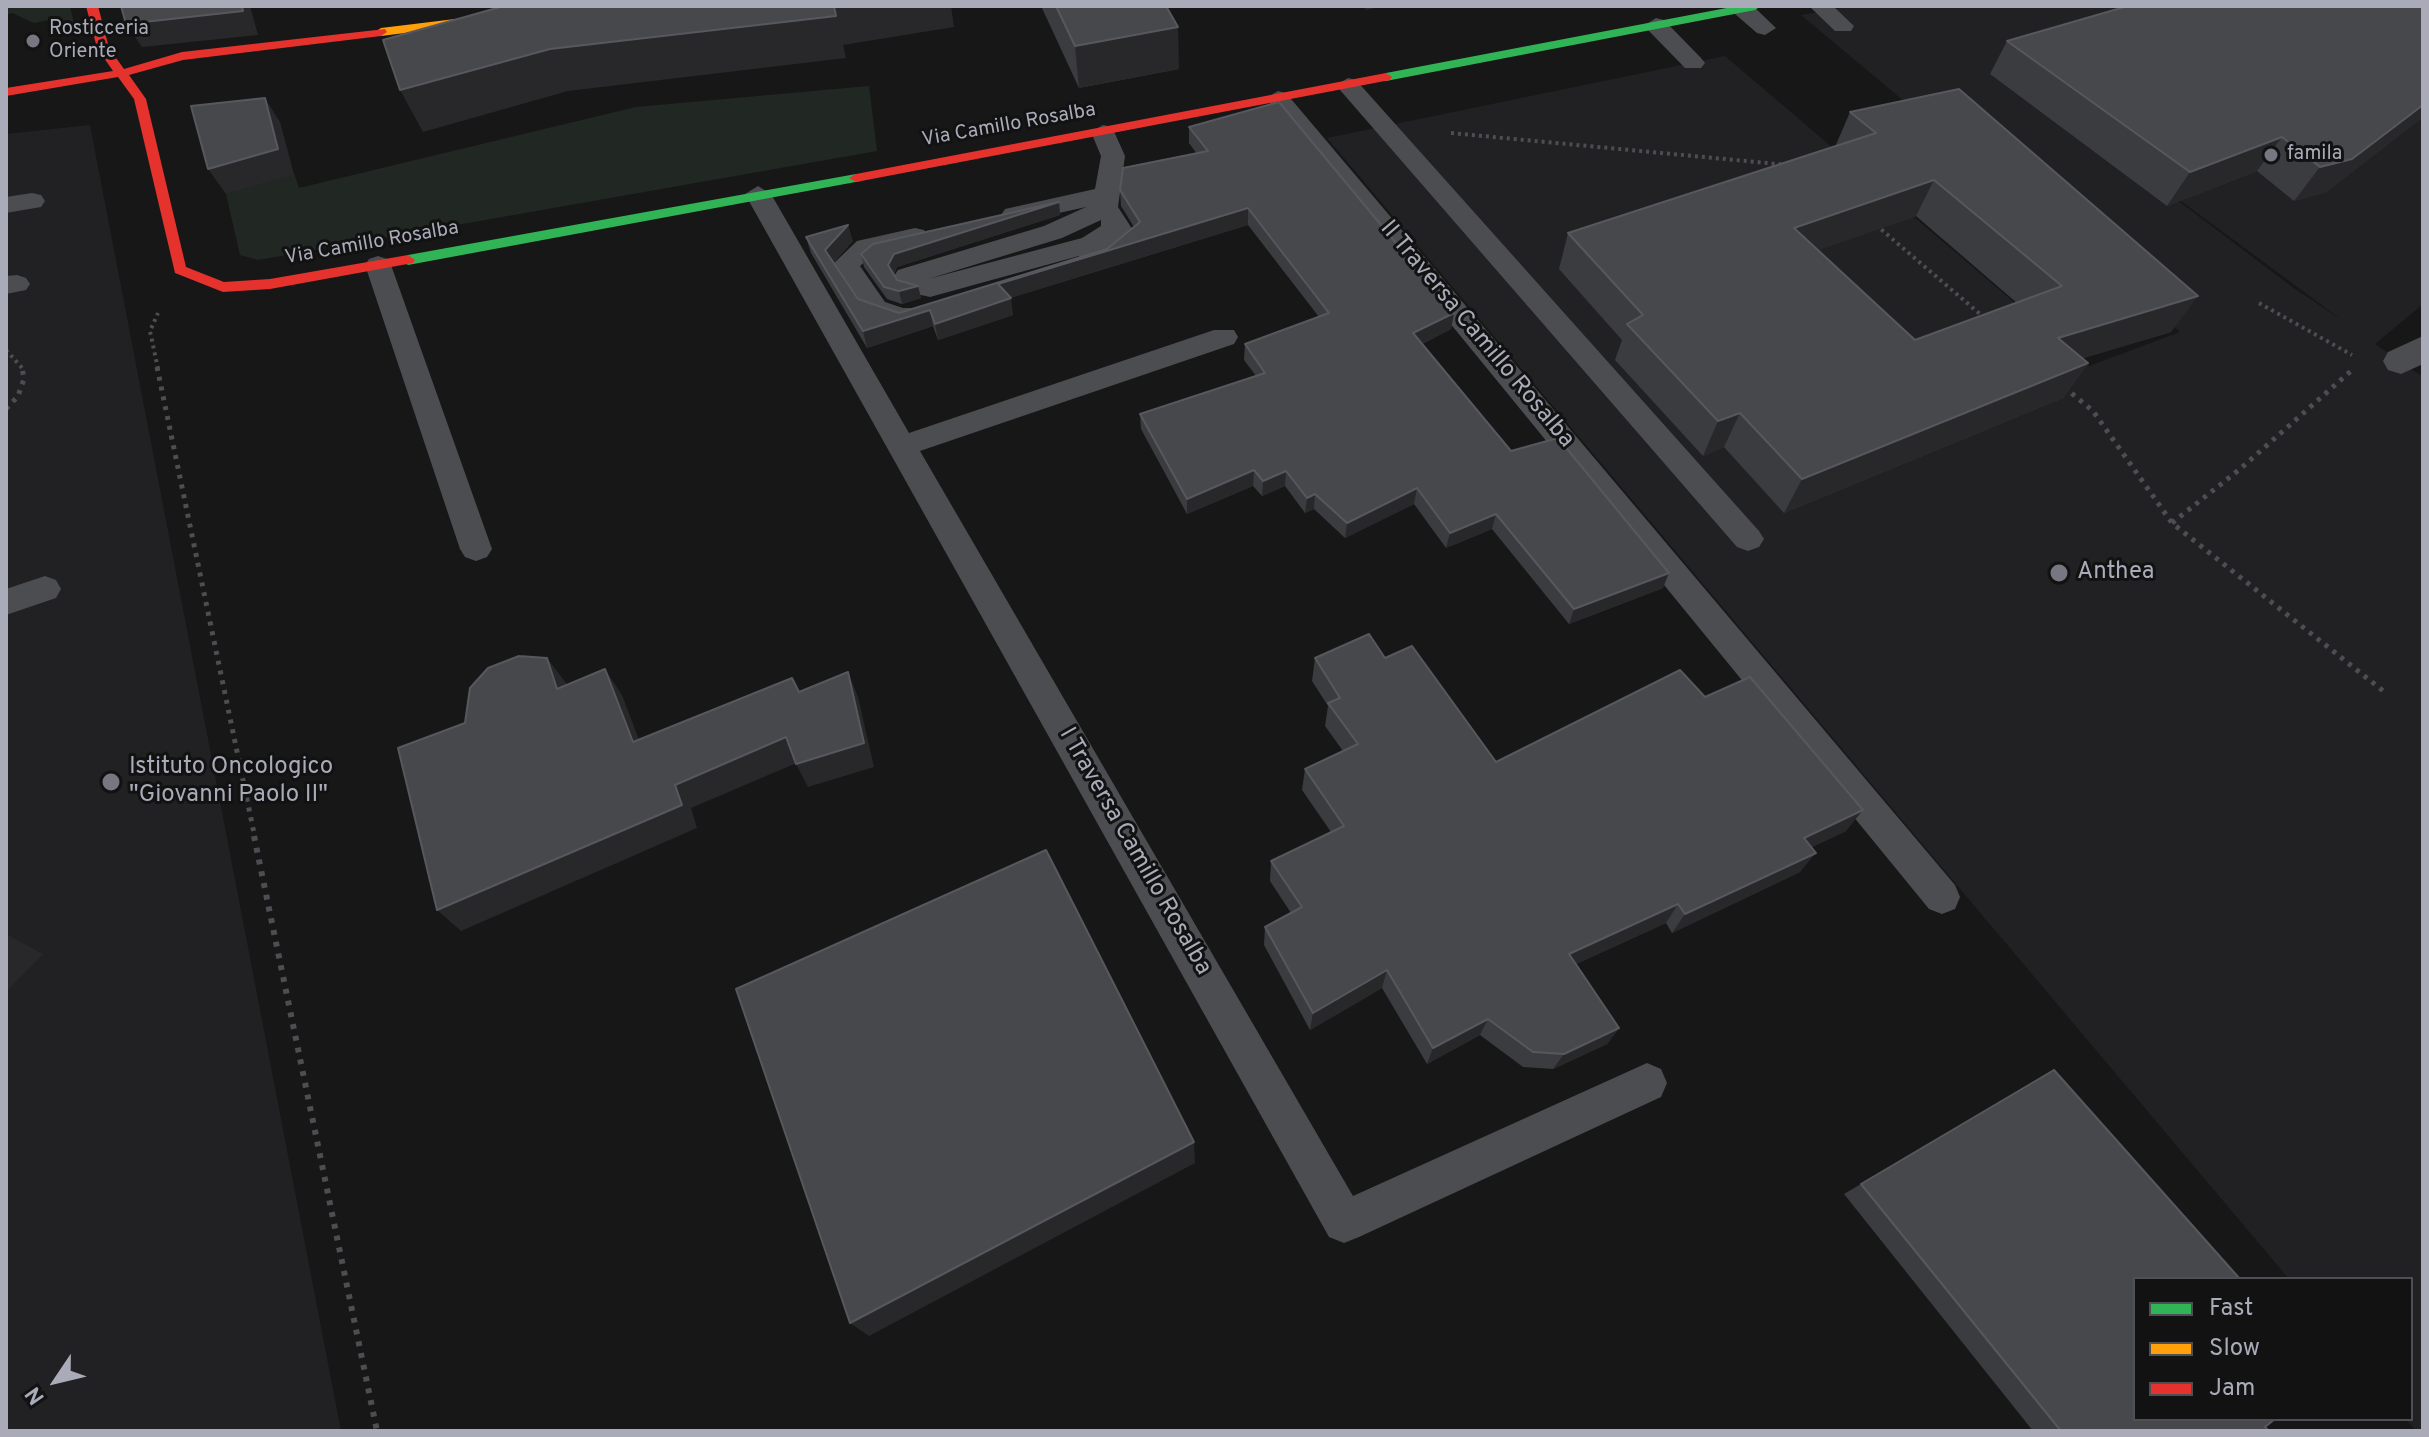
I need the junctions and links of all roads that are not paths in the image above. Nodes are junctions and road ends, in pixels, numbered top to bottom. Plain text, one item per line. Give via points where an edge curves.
1 (92, 6) edge
2 (590, 6) edge
3 (1820, 6) edge
4 (1749, 7) edge
5 (1656, 25) junction
6 (1843, 26) dead end
7 (1765, 28) dead end
8 (1693, 63) dead end
9 (123, 73) junction
10 (1348, 85) junction
11 (6, 92) edge
12 (1278, 98) junction
13 (1103, 132) junction
14 (758, 194) junction
15 (32, 201) dead end
16 (6, 205) edge
17 (1110, 208) junction
18 (986, 221) edge
19 (939, 231) edge
20 (378, 265) junction
21 (1224, 337) dead end
22 (902, 446) junction
23 (1748, 539) dead end
24 (476, 549) dead end
25 (45, 589) dead end
26 (6, 602) edge
27 (1942, 897) dead end
28 (1647, 1083) dead end

1 - 9 street via 103,48
2 - 9 street via 182,56
3 - 6 lane
4 - 5 street, Via Camillo Rosalba
4 - 7 lane
5 - 8 lane
5 - 10 street, Via Camillo Rosalba
9 - 11 street
9 - 20 street, Via Camillo Rosalba via 140,99 180,270 223,287
10 - 12 street, Via Camillo Rosalba
10 - 23 lane
12 - 13 street, Via Camillo Rosalba
12 - 27 lane, II Traversa Camillo Rosalba
13 - 14 street, Via Camillo Rosalba
13 - 17 lane via 1113,156
14 - 20 street, Via Camillo Rosalba
14 - 22 lane, I Traversa Camillo Rosalba
15 - 16 lane
17 - 17 lane via 1053,232 907,276 912,285 930,288 1091,244
17 - 18 lane
17 - 19 lane via 1125,238 1097,257 902,317 875,308 845,265 866,247
20 - 24 lane
21 - 22 lane
22 - 28 lane, I Traversa Camillo Rosalba via 1344,1222
25 - 26 lane

